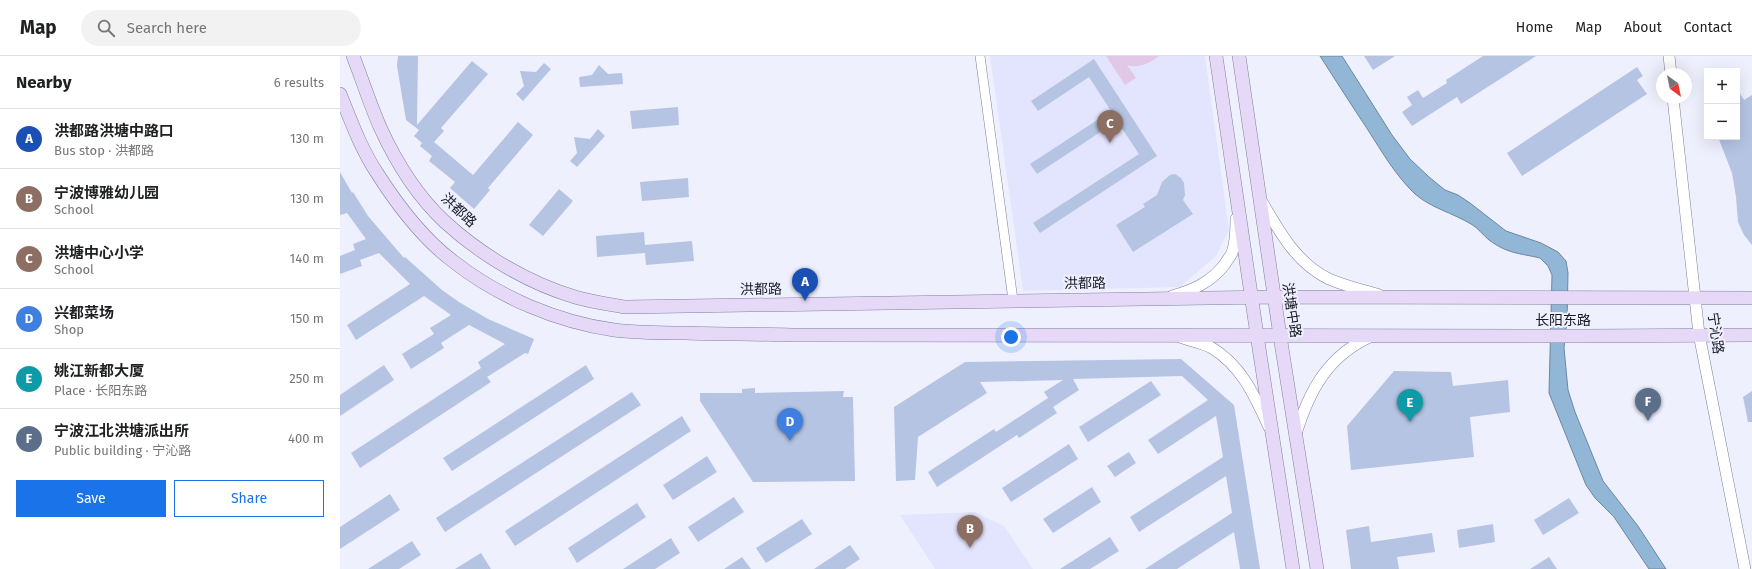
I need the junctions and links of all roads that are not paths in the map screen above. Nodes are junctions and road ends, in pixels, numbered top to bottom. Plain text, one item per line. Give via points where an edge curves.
1 (353, 56) edge
2 (980, 56) edge
3 (1216, 56) edge
4 (1239, 56) edge
5 (1669, 56) edge
6 (1670, 68) edge
7 (340, 94) edge
8 (1674, 104) edge
9 (1260, 199) junction
10 (1237, 204) junction
11 (1251, 297) junction
12 (1274, 297) junction
13 (1163, 298) junction
14 (1387, 298) junction
15 (1752, 298) edge
16 (1696, 299) junction
17 (1013, 300) junction
18 (1699, 334) junction
19 (1752, 334) edge
20 (1175, 335) junction
21 (1256, 335) junction
22 (1280, 336) junction
23 (1373, 336) junction
24 (1272, 435) junction
25 (1296, 435) junction
26 (1293, 569) edge
27 (1317, 569) edge
28 (1745, 569) edge

1 - 17 main road, 洪都路 via 380,127 394,154 421,195 444,221 487,255 526,278 575,297 625,307
2 - 17 street
3 - 10 main road
4 - 9 main road, 洪塘中路
5 - 6 street
7 - 20 main road via 376,172 397,204 423,234 453,262 485,283 565,320 614,330 668,333
8 - 16 street, 宁沁路
9 - 12 main road, 洪塘中路
9 - 14 street via 1293,251 1309,267 1330,279
10 - 11 main road
10 - 13 street via 1232,254 1221,268 1200,286
11 - 12 main road, 洪都路
11 - 13 main road, 洪都路
11 - 21 main road
12 - 14 main road, 洪都路
12 - 22 main road, 洪塘中路
13 - 17 main road, 洪都路
14 - 16 main road, 长阳东路
15 - 16 main road, 长阳东路
16 - 18 street, 宁沁路
18 - 19 main road, 长阳东路
18 - 23 main road, 长阳东路
18 - 28 street, 宁沁路
20 - 21 main road
20 - 24 street via 1211,348 1227,359 1252,391
21 - 22 main road
21 - 24 main road
22 - 23 main road
22 - 25 main road, 洪塘中路
23 - 25 street via 1343,353 1328,368 1304,408
24 - 26 main road
25 - 27 main road, 洪塘中路

